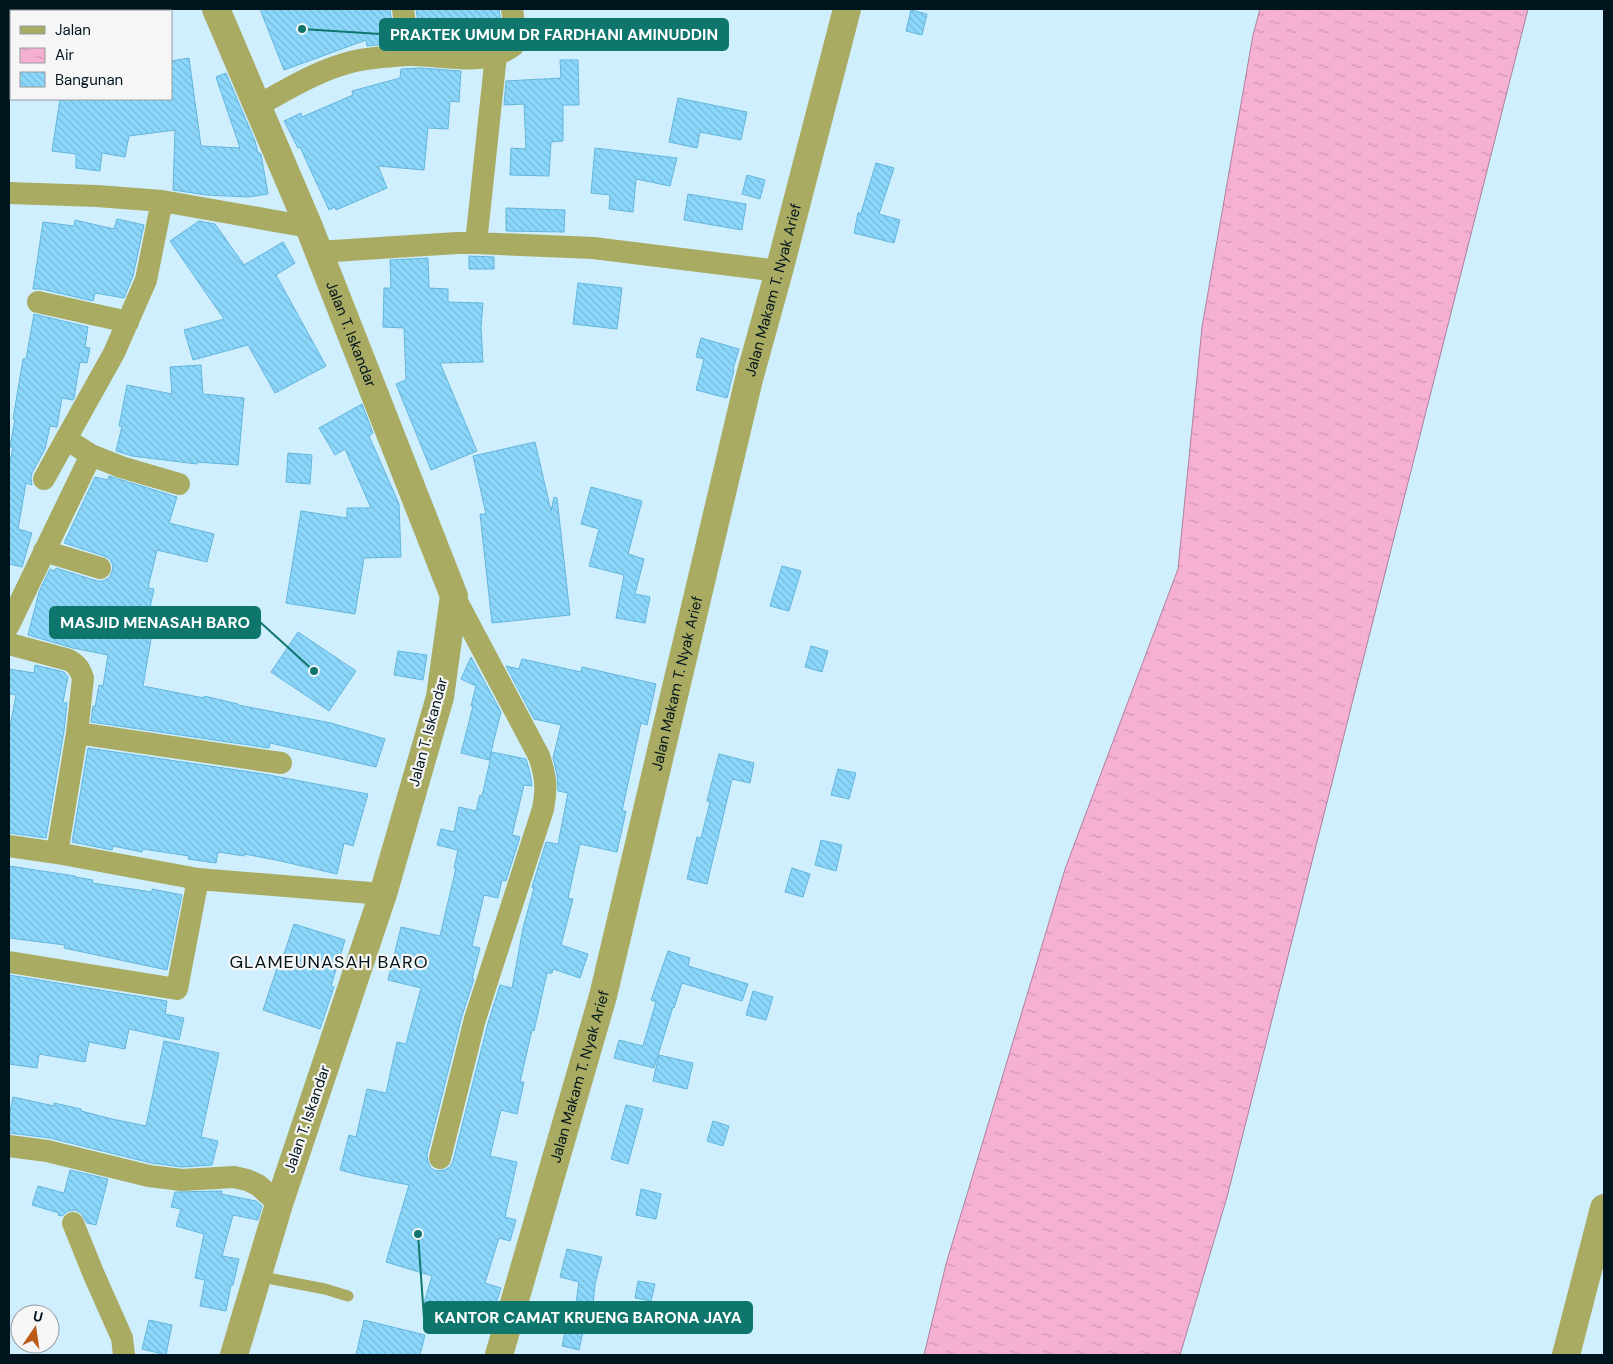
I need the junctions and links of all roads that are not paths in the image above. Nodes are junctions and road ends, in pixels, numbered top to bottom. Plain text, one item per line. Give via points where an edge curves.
1 (216, 9) edge
2 (403, 9) edge
3 (512, 9) edge
4 (846, 9) edge
5 (409, 55) junction
6 (496, 56) junction
7 (258, 106) junction
8 (9, 193) edge
9 (162, 201) junction
10 (308, 227) junction
11 (476, 243) junction
12 (318, 252) junction
13 (779, 271) junction
14 (38, 302) dead end
15 (128, 322) junction
16 (66, 439) junction
17 (91, 455) junction
18 (44, 480) dead end
19 (179, 484) dead end
20 (44, 551) junction
21 (100, 568) dead end
22 (454, 596) junction
23 (9, 625) edge
24 (9, 642) edge
25 (77, 733) junction
26 (281, 764) dead end
27 (9, 846) edge
28 (57, 852) junction
29 (198, 879) junction
30 (383, 894) junction
31 (9, 962) edge
32 (9, 1146) edge
33 (440, 1158) dead end
34 (279, 1204) junction
35 (1604, 1208) edge
36 (72, 1223) dead end
37 (257, 1276) junction
38 (348, 1296) dead end
39 (124, 1355) edge
40 (234, 1355) edge
41 (499, 1355) edge
42 (1566, 1355) edge

1 - 7 street, Jalan T. Iskandar
2 - 5 street
3 - 6 street via 513,46
4 - 13 street, Jalan Makam T. Nyak Arief
5 - 6 street
5 - 7 street via 355,61 306,78
6 - 11 street
7 - 10 street, Jalan T. Iskandar
8 - 9 street
9 - 10 street
9 - 15 street via 146,280
10 - 12 street, Jalan T. Iskandar
11 - 12 street
11 - 13 street via 593,248
12 - 22 street, Jalan T. Iskandar
13 - 41 street, Jalan Makam T. Nyak Arief via 749,379 603,996
14 - 15 street
15 - 16 street
16 - 17 street
16 - 18 street
17 - 19 street
17 - 20 street
20 - 21 street
20 - 23 street
22 - 30 street, Jalan T. Iskandar via 440,697
22 - 33 street via 539,756 547,792 475,1019
24 - 25 street via 69,660 81,670 84,678
25 - 26 street
25 - 28 street
27 - 28 street
28 - 29 street
29 - 30 street
29 - 31 street via 177,989
30 - 34 street, Jalan T. Iskandar
32 - 34 street via 47,1151 148,1176 182,1180 234,1176 258,1185
34 - 37 street, Jalan T. Iskandar
35 - 42 street
36 - 39 street via 122,1338
37 - 38 lane
37 - 40 street, Jalan T. Iskandar

